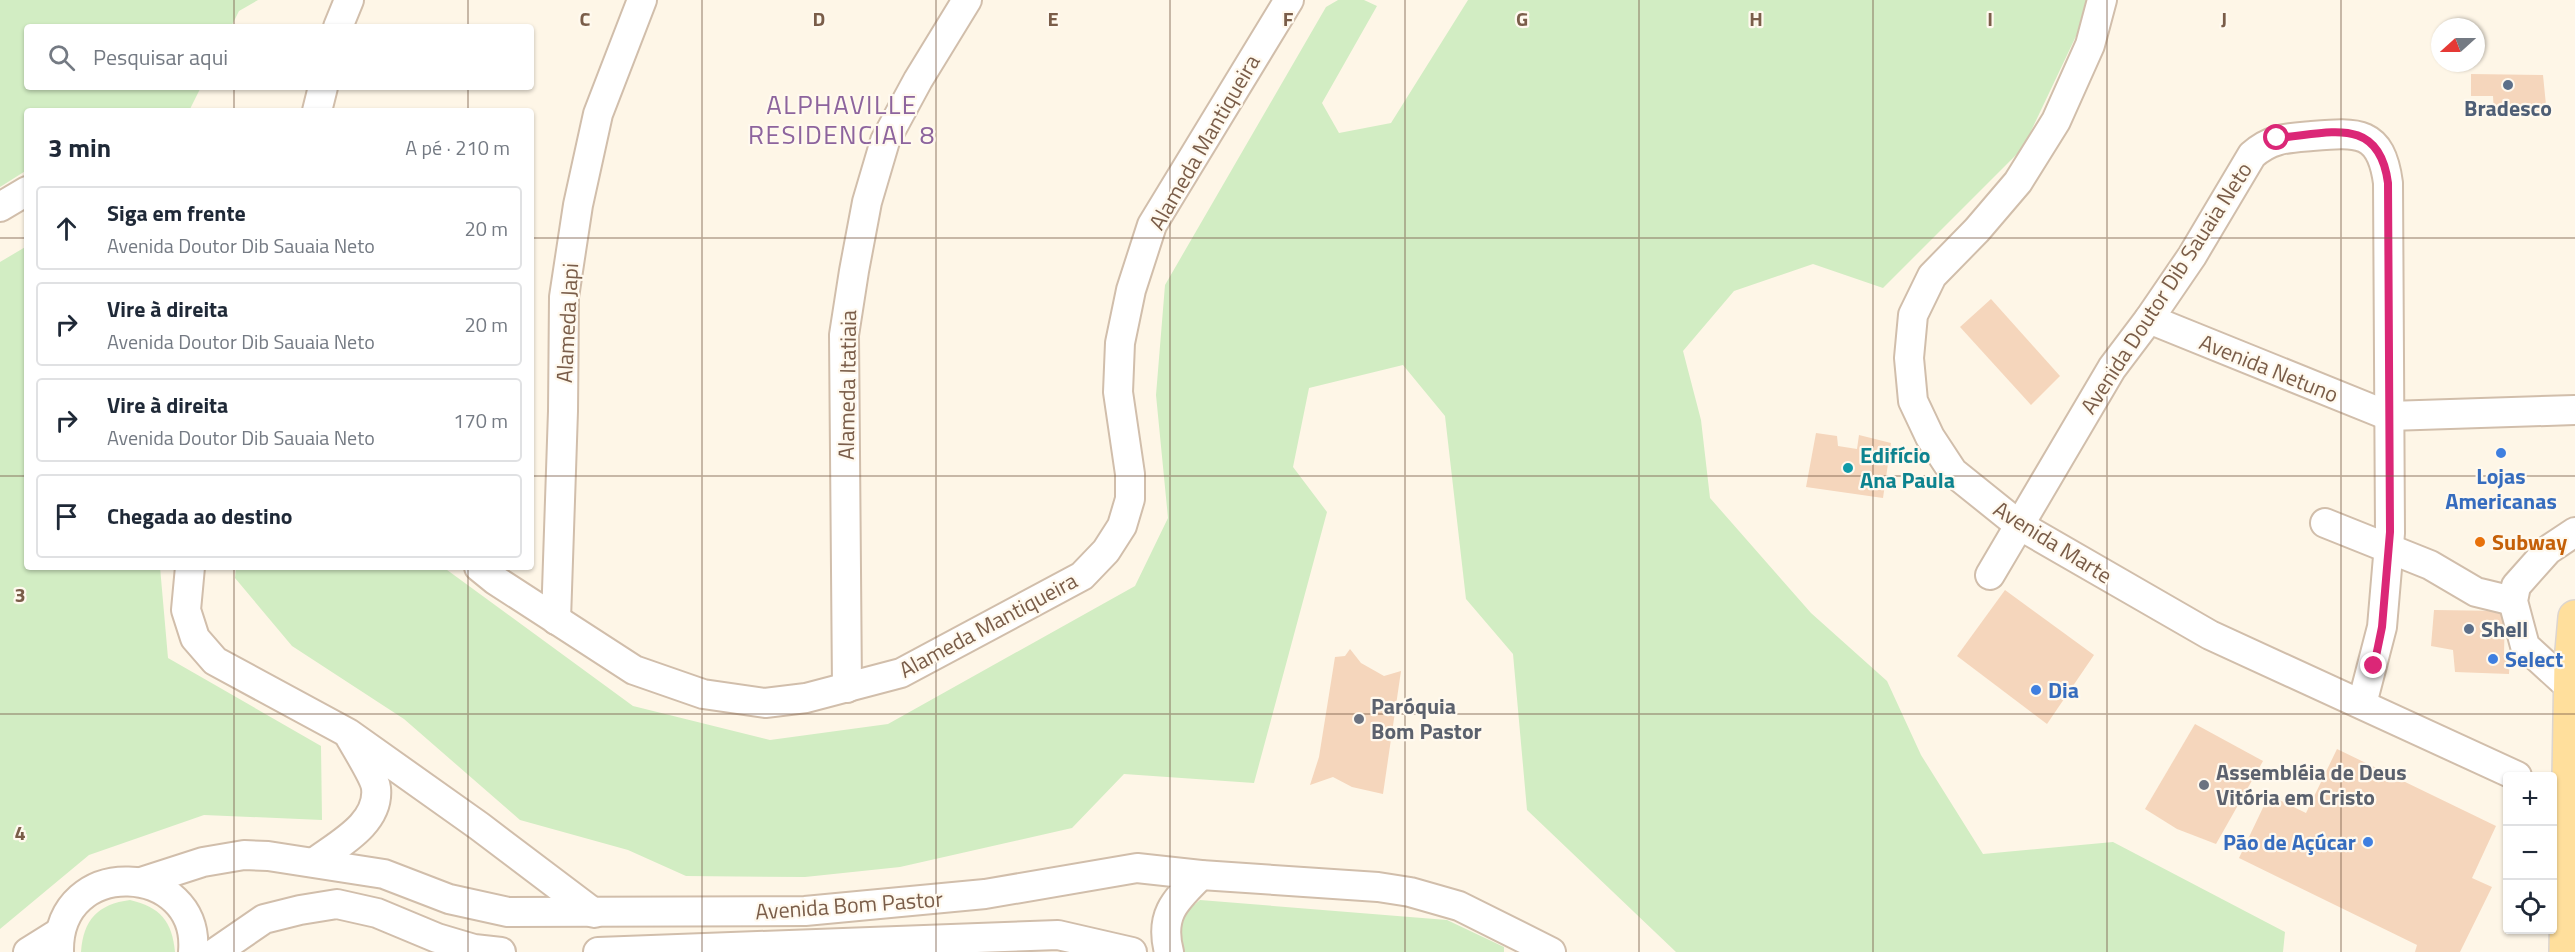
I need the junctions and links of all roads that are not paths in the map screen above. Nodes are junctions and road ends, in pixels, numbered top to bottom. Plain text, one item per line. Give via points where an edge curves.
1 (349, 0) edge
2 (642, 0) edge
3 (967, 0) edge
4 (1288, 0) edge
5 (2102, 0) edge
6 (339, 24) edge
7 (321, 90) edge
8 (318, 108) edge
9 (24, 193) edge
10 (0, 207) edge
11 (2149, 319) junction
12 (2575, 410) edge
13 (2388, 416) junction
14 (2325, 523) dead end
15 (2019, 525) junction
16 (2575, 532) edge
17 (2389, 550) junction
18 (190, 570) edge
19 (483, 570) edge
20 (1990, 575) dead end
21 (2513, 601) junction
22 (2575, 617) edge
23 (556, 620) junction
24 (847, 688) junction
25 (2571, 688) junction
26 (2362, 704) junction
27 (348, 733) junction
28 (2506, 772) edge
29 (2561, 797) edge
30 (315, 861) junction
31 (1201, 875) junction
32 (141, 882) junction
33 (594, 913) junction
34 (60, 942) edge
35 (1513, 942) edge
36 (28, 952) edge
37 (193, 952) edge
38 (216, 952) edge
39 (501, 952) edge
40 (598, 952) edge
41 (1132, 952) edge
42 (1169, 952) edge
43 (1551, 952) edge
44 (2566, 952) edge

1 - 6 street
2 - 23 street, Alameda Japi via 598,114 578,205 564,297
3 - 24 street, Alameda Itatiaia via 885,141 867,202 843,334
4 - 24 street, Alameda Mantiqueira via 1152,225 1131,290 1120,343 1118,392 1130,499 1122,526 1106,551 1082,576 954,647 901,673
5 - 15 street, Avenida Marte via 2090,45 2056,121 2018,182 1932,276 1913,315 1909,358 1913,401 1930,437 1953,472
7 - 8 street
9 - 10 street
11 - 13 street, Avenida Netuno
11 - 13 street, Avenida Doutor Dib Sauaia Neto via 2252,155 2277,138 2351,132 2379,150 2386,164
11 - 15 street, Avenida Doutor Dib Sauaia Neto via 2112,368
12 - 13 street
13 - 17 street, Avenida Doutor Dib Sauaia Neto
14 - 17 street
15 - 20 street, Avenida Doutor Dib Sauaia Neto
15 - 26 street, Avenida Marte via 2210,635
16 - 21 street via 2548,550 2516,586
17 - 21 street via 2430,565 2476,592
17 - 26 street, Avenida Doutor Dib Sauaia Neto via 2382,627
18 - 27 street via 186,610 195,638 214,661
19 - 23 street, Alameda Mantiqueira
21 - 25 street via 2525,646
22 - 25 main road
23 - 24 street, Alameda Mantiqueira via 634,670 703,694 765,704
25 - 29 main road
26 - 28 street, Avenida Marte
27 - 30 street via 376,787 373,808 362,826
27 - 33 street
29 - 44 main road
30 - 32 street, Avenida Bom Pastor via 244,855 203,862
30 - 33 street, Avenida Bom Pastor via 384,874 449,899 508,912
31 - 33 street, Avenida Bom Pastor via 1137,868 985,894 805,911
31 - 35 street, Avenida Bom Pastor via 1410,892 1459,906
31 - 42 street via 1174,902 1166,922
32 - 34 street via 124,879 101,884 81,897 66,915
32 - 37 street via 166,893 181,908 190,927
34 - 36 street
35 - 43 street, Avenida Bom Pastor
38 - 39 street via 264,919 337,904 376,913 474,949
40 - 41 street, Avenida Bom Pastor via 1058,935

